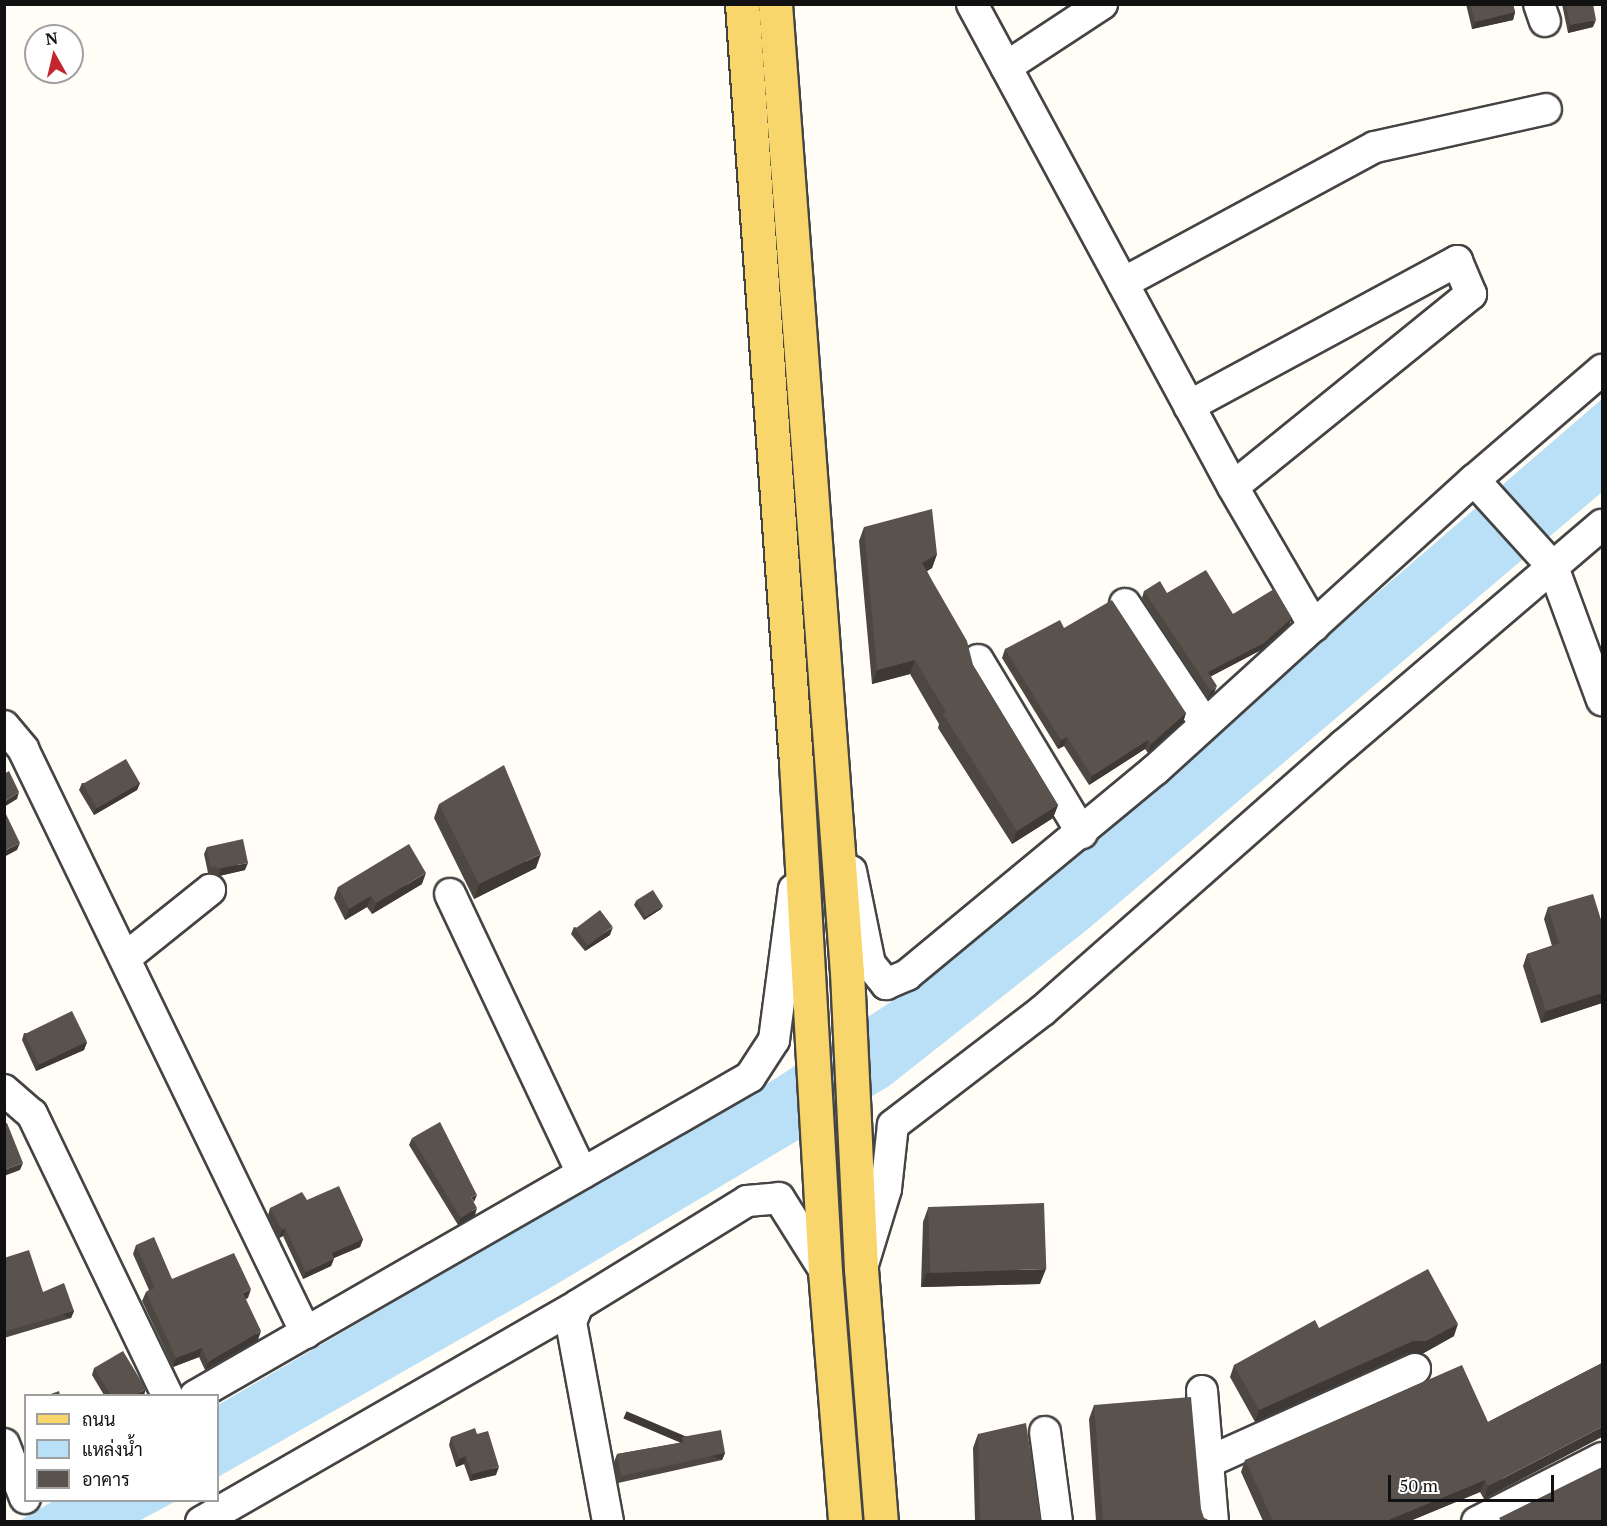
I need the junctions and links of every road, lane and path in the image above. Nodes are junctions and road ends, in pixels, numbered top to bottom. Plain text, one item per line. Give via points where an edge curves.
1 (742, 4) edge
2 (775, 4) edge
3 (972, 4) edge
4 (1102, 4) edge
5 (1006, 67) junction
6 (1546, 109) dead end
7 (1123, 283) junction
8 (1602, 370) edge
9 (1189, 406) junction
10 (1474, 480) junction
11 (1233, 487) junction
12 (1602, 525) edge
13 (1553, 567) junction
14 (1125, 604) dead end
15 (1314, 626) junction
16 (978, 660) dead end
17 (1601, 690) edge
18 (1205, 724) junction
19 (4, 726) edge
20 (829, 760) junction
21 (1082, 833) junction
22 (801, 842) junction
23 (210, 890) dead end
24 (450, 894) dead end
25 (125, 958) junction
26 (4, 1090) edge
27 (582, 1173) junction
28 (861, 1269) junction
29 (825, 1271) junction
30 (578, 1305) junction
31 (306, 1333) junction
32 (1414, 1369) dead end
33 (1202, 1391) dead end
34 (168, 1394) edge
35 (197, 1394) edge
36 (1045, 1432) dead end
37 (4, 1444) edge
38 (1602, 1458) edge
39 (1208, 1462) junction
40 (24, 1495) edge
41 (24, 1499) edge
42 (4, 1509) edge
43 (201, 1521) edge
44 (608, 1521) edge
45 (844, 1521) edge
46 (881, 1521) edge
47 (1057, 1521) edge
48 (1213, 1521) edge
49 (1477, 1521) edge

1 - 22 main road
2 - 20 main road
3 - 5 street
4 - 5 street
5 - 7 street
6 - 7 street via 1375,147
7 - 9 street
8 - 10 street
9 - 11 street
9 - 11 street via 1457,261 1471,294
10 - 13 street
10 - 15 street
11 - 15 street
12 - 13 street
13 - 17 street
13 - 28 street via 1042,1011 893,1125 886,1189
14 - 18 street
15 - 18 street
16 - 21 street
18 - 21 street
19 - 25 street via 23,749
20 - 21 street via 870,964 886,984 907,975
20 - 28 main road via 847,972
22 - 27 street via 774,1040 750,1077
22 - 29 main road
23 - 25 street
24 - 27 street
25 - 31 street
26 - 34 street via 32,1114
27 - 31 street
28 - 46 main road
29 - 30 street via 779,1198 747,1201
29 - 45 main road
30 - 43 street
30 - 44 street via 571,1322
31 - 35 street
32 - 39 street
33 - 39 street
36 - 47 street
37 - 40 street
38 - 49 street
39 - 48 street
41 - 42 street

